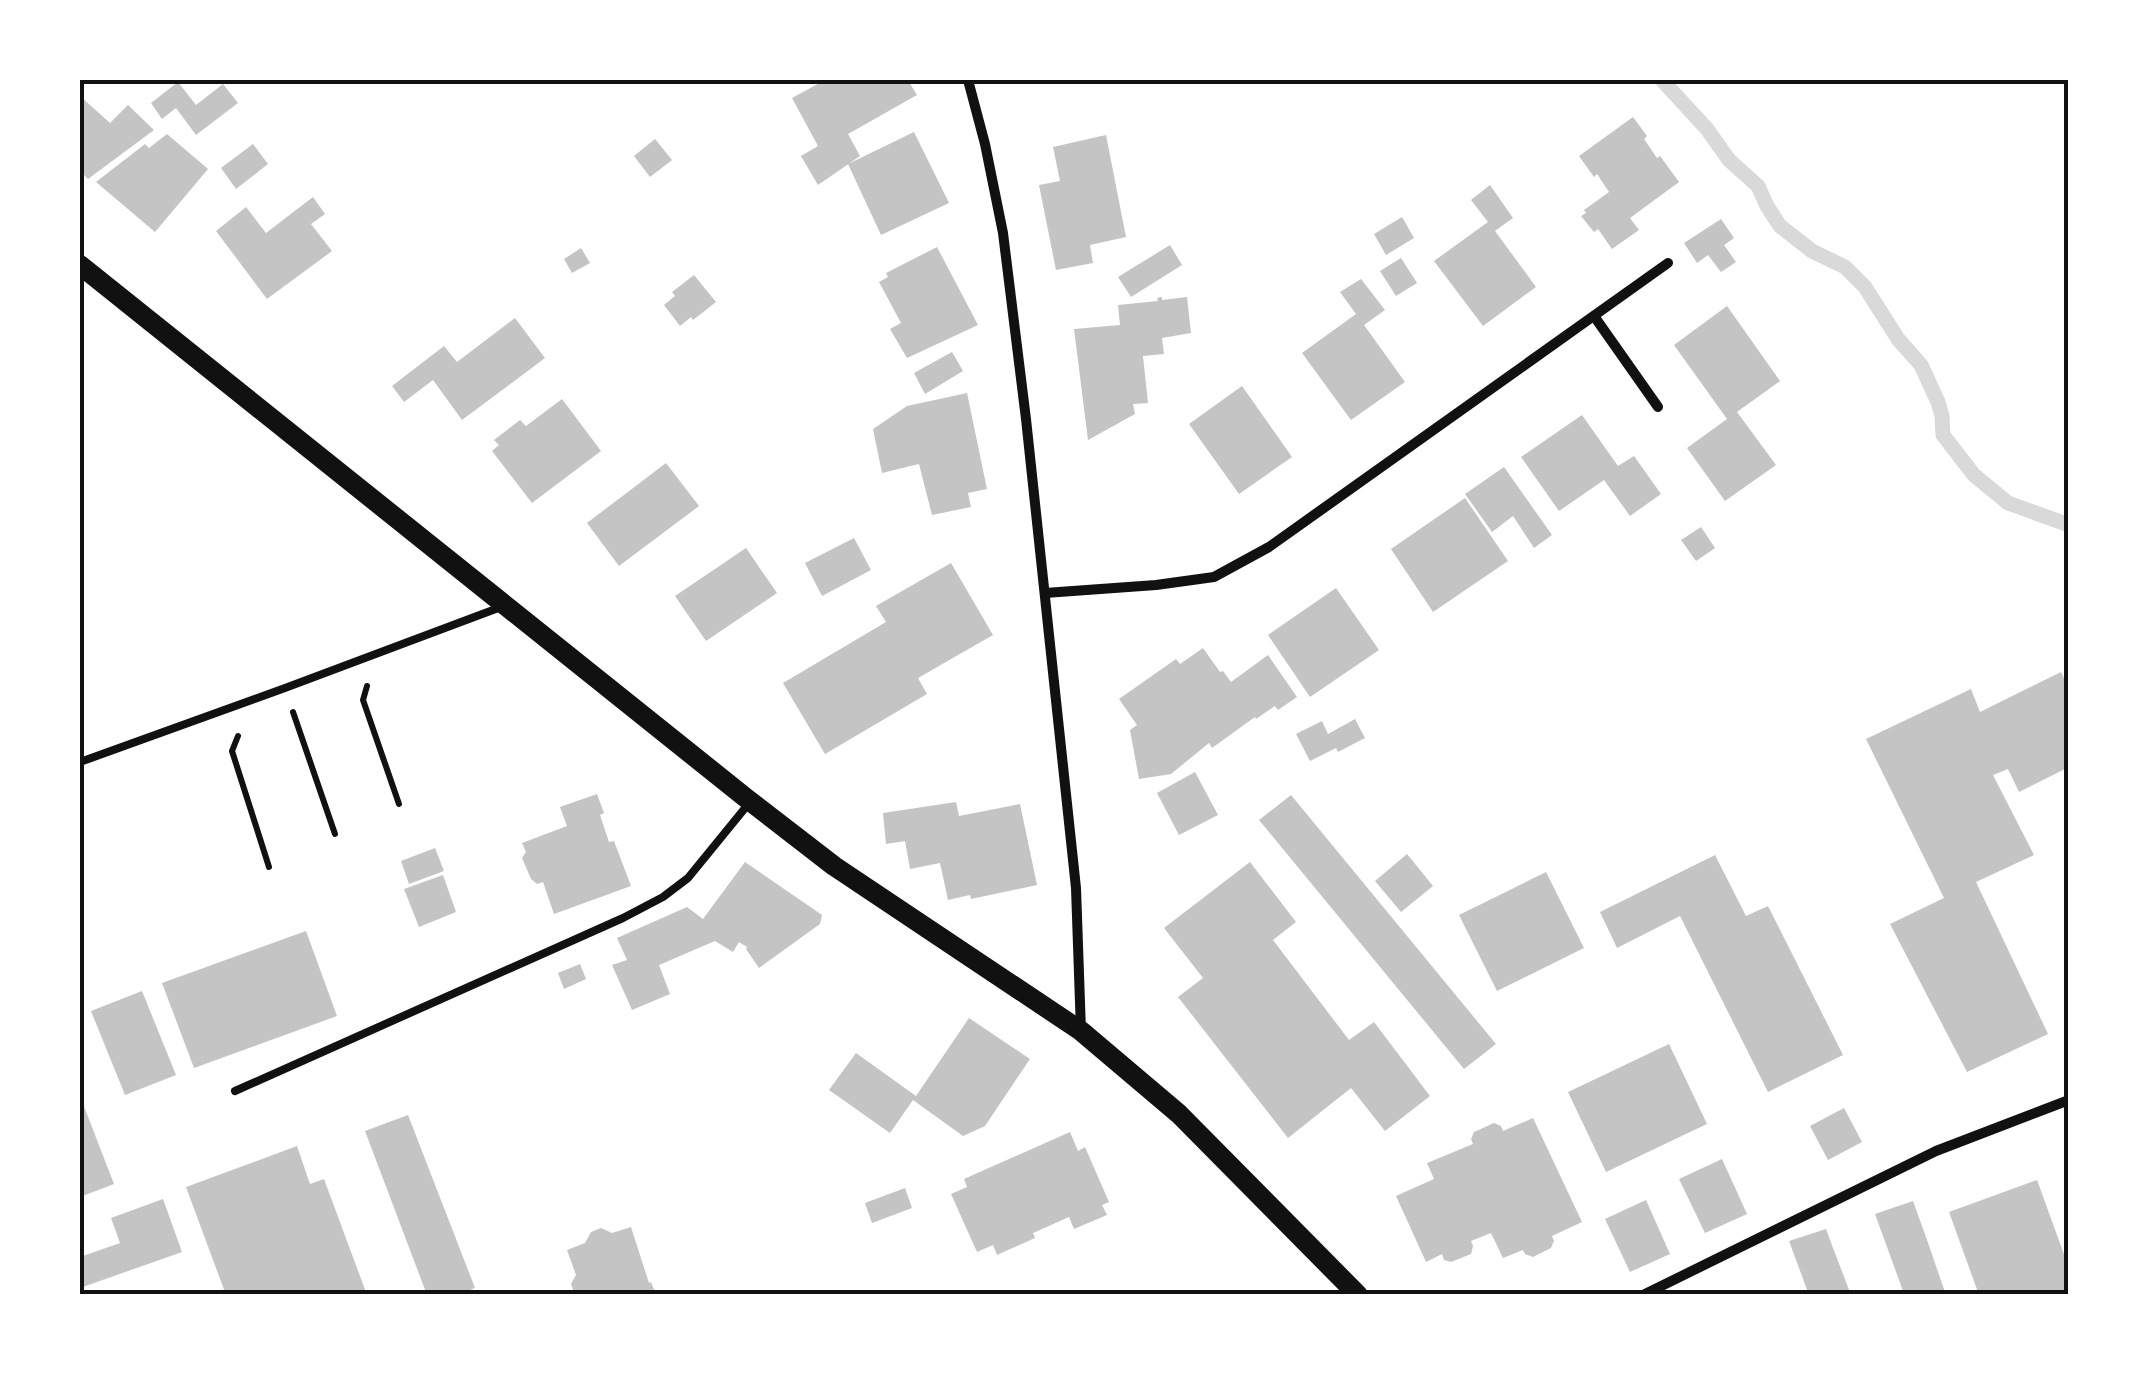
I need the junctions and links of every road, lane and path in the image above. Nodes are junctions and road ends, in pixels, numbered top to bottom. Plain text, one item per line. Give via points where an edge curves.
1 (968, 80) edge
2 (1668, 263) dead end
3 (80, 265) edge
4 (1594, 316) junction
5 (1658, 407) dead end
6 (1045, 594) junction
7 (505, 606) junction
8 (376, 654) junction
9 (285, 688) junction
10 (253, 700) junction
11 (80, 762) edge
12 (750, 801) junction
13 (400, 804) dead end
14 (335, 834) dead end
15 (269, 867) dead end
16 (1081, 1030) junction
17 (235, 1091) dead end
18 (2069, 1100) edge
19 (1358, 1295) edge
20 (1642, 1295) edge

1 - 6 street via 1003,233
2 - 4 street
3 - 7 main road
4 - 5 street
4 - 6 street via 1268,547 1214,576
6 - 16 street via 1076,888
7 - 8 lane
7 - 12 main road
8 - 9 lane
8 - 13 path via 363,700
9 - 10 lane
9 - 14 path
10 - 11 lane
10 - 15 path via 232,751
12 - 16 main road via 834,866
12 - 17 lane via 688,878 663,897
16 - 19 main road via 1179,1114
18 - 20 street via 1936,1151

